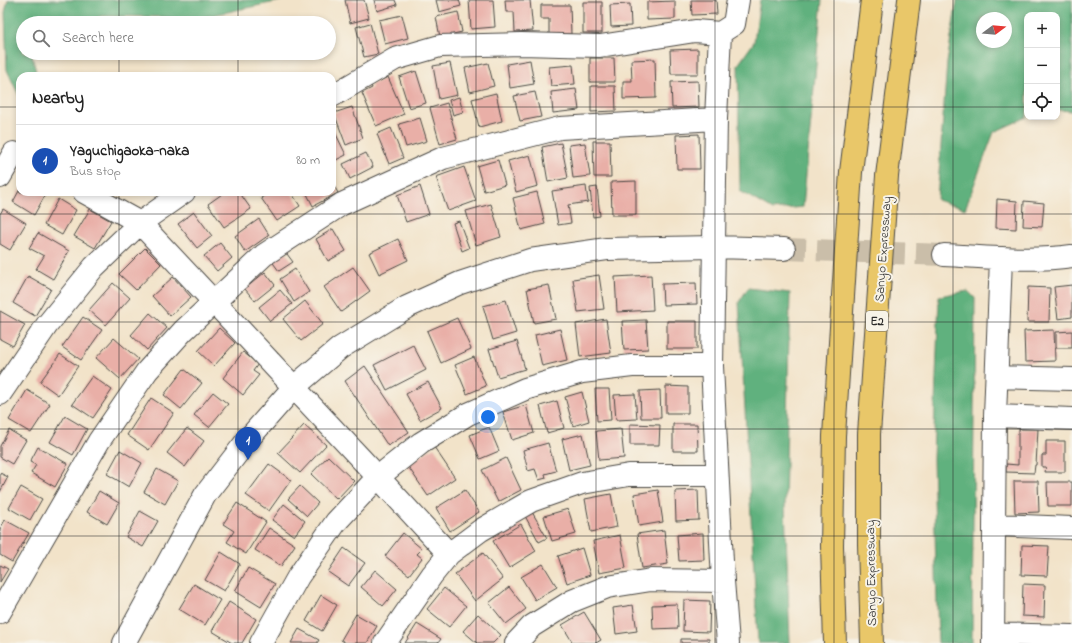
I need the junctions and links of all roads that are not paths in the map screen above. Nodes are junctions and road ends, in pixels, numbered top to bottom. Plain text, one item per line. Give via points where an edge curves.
1 (738, 0) edge
2 (872, 0) edge
3 (909, 0) edge
4 (720, 33) junction
5 (336, 94) edge
6 (716, 119) junction
7 (11, 152) edge
8 (0, 177) edge
9 (91, 196) edge
10 (178, 196) edge
11 (140, 223) junction
12 (714, 247) junction
13 (784, 249) tunnel mouth
14 (944, 255) tunnel mouth
15 (1072, 256) edge
16 (1001, 258) junction
17 (214, 301) junction
18 (712, 366) junction
19 (997, 377) junction
20 (1072, 379) edge
21 (294, 387) junction
22 (0, 394) edge
23 (995, 416) junction
24 (1072, 420) edge
25 (717, 475) junction
26 (378, 476) junction
27 (995, 525) junction
28 (1072, 528) edge
29 (449, 554) junction
30 (723, 581) junction
31 (0, 612) edge
32 (1072, 636) edge
33 (993, 638) edge
34 (124, 643) edge
35 (261, 643) edge
36 (385, 643) edge
37 (516, 643) edge
38 (728, 643) edge
39 (835, 643) edge
40 (872, 643) edge

1 - 4 street via 734,24
2 - 39 highway via 851,172 834,436 832,546
3 - 40 highway, Sanyo Expressway / E2 via 887,176 869,434
4 - 5 street via 695,31 600,46 440,46 395,59
4 - 6 street
6 - 12 street
6 - 17 street via 560,128 443,158 342,204 264,255
7 - 8 street
9 - 11 street
10 - 11 street
11 - 17 street
11 - 22 street via 94,267 47,325
12 - 13 street
12 - 18 street
12 - 21 street via 607,249 530,260 460,283 407,307 340,348
14 - 16 street
15 - 16 street
16 - 19 street
17 - 21 street
17 - 31 street via 183,331 138,384 99,441
18 - 25 street
18 - 26 street via 632,366 589,371 525,389 468,414 421,443
19 - 20 street
19 - 23 street
21 - 26 street
21 - 34 street via 249,438 205,495
23 - 24 street
23 - 27 street
25 - 29 street via 629,475 582,483 531,500 481,530
25 - 30 street
26 - 29 street
26 - 35 street via 336,522 298,577
27 - 28 street
27 - 33 street
29 - 36 street
30 - 37 street via 651,580 608,587 572,601 532,626
30 - 38 street
32 - 33 street

